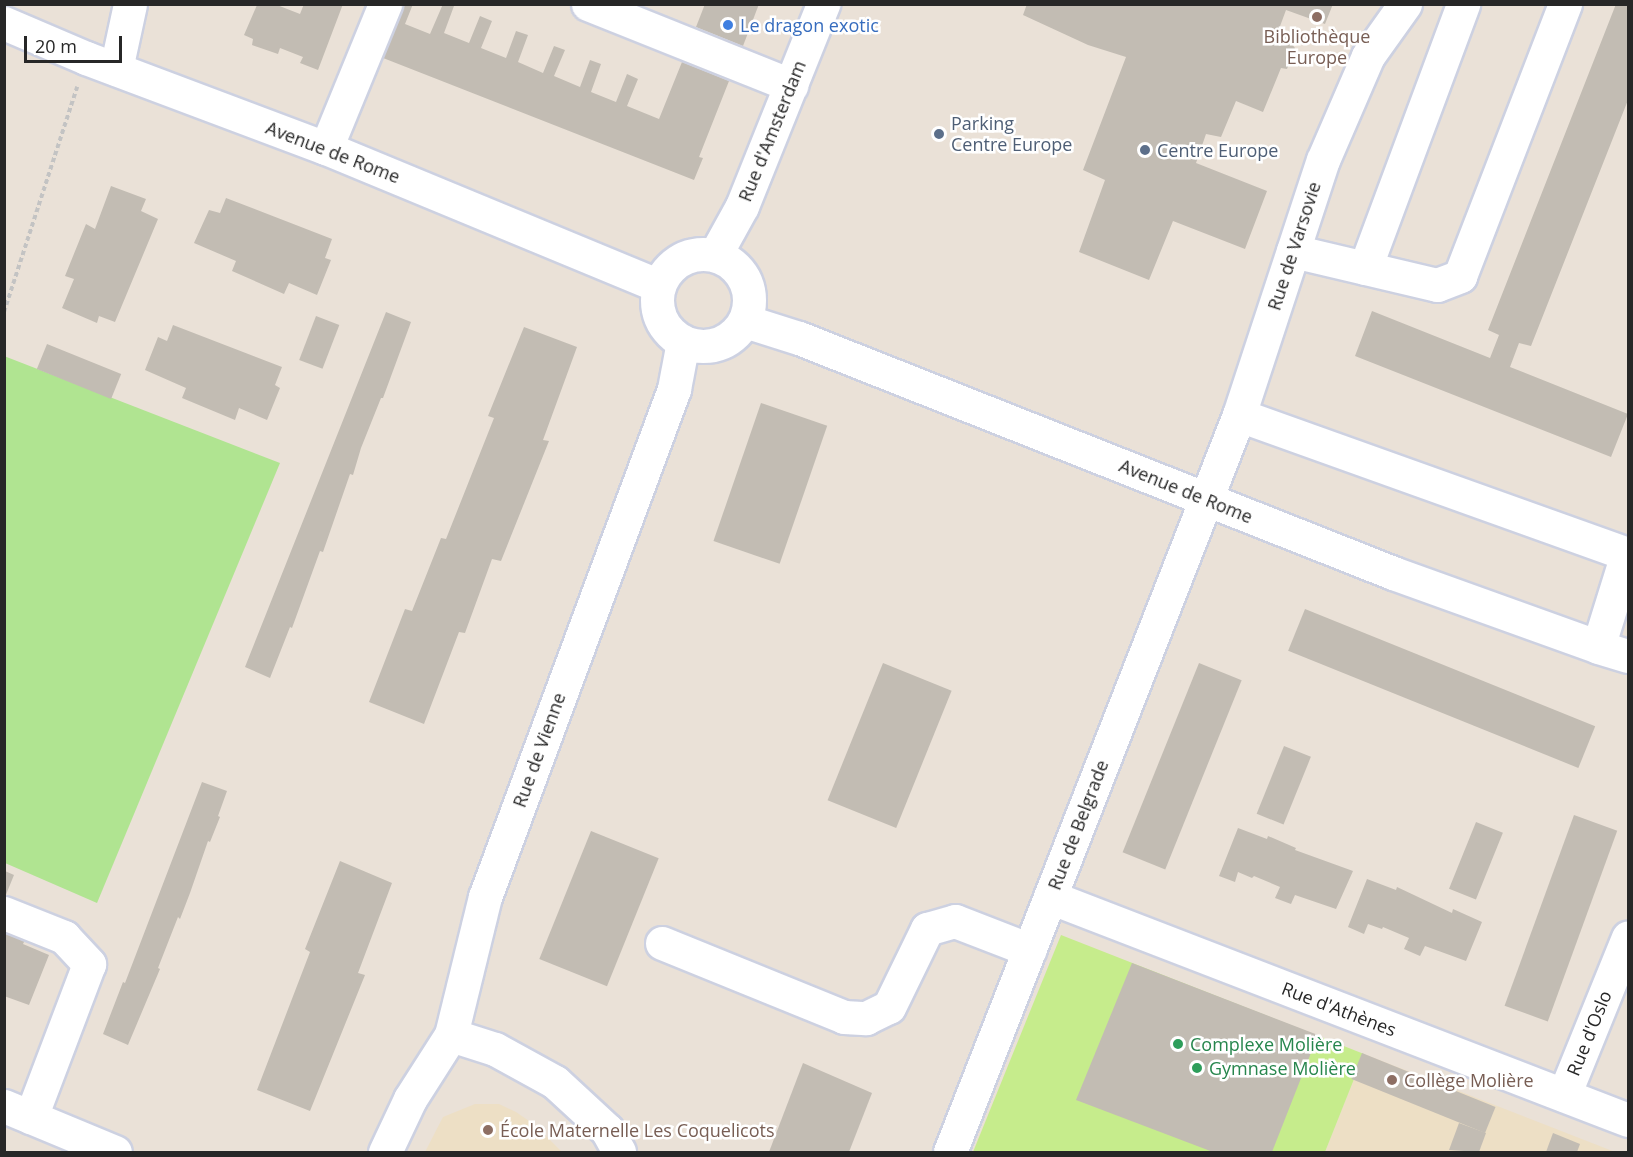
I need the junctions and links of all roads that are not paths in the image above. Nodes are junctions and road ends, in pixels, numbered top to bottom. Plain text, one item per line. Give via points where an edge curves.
1 (130, 4) edge
2 (385, 4) edge
3 (588, 4) edge
4 (822, 4) edge
5 (1404, 4) edge
6 (1463, 4) edge
7 (1565, 4) edge
8 (4, 23) edge
9 (101, 63) junction
10 (791, 85) junction
11 (326, 148) junction
12 (1293, 251) junction
13 (715, 255) junction
14 (1365, 268) junction
15 (659, 286) junction
16 (745, 321) junction
17 (683, 342) junction
18 (1239, 415) junction
19 (1206, 498) junction
20 (1613, 652) edge
21 (1050, 897) junction
22 (4, 913) edge
23 (1629, 937) edge
24 (662, 943) dead end
25 (1030, 950) junction
26 (451, 1035) junction
27 (1564, 1095) junction
28 (18, 1112) edge
29 (1629, 1120) edge
30 (115, 1152) edge
31 (385, 1152) edge
32 (619, 1152) edge
33 (950, 1152) edge

1 - 9 street
2 - 11 street
3 - 10 street
4 - 10 street, Rue d'Amsterdam
5 - 12 street, Rue de Varsovie via 1368,56 1323,160
6 - 14 street
7 - 14 street via 1460,276 1437,285
8 - 9 street, Avenue de Rome
9 - 11 street, Avenue de Rome
10 - 13 street, Rue d'Amsterdam via 742,206
11 - 15 street, Avenue de Rome
12 - 14 street
12 - 18 street, Rue de Varsovie
13 - 15 street via 681,260
13 - 16 street via 734,265 746,282 750,301
15 - 17 street via 661,318
16 - 17 street via 734,335 718,344 700,346
16 - 19 street, Avenue de Rome via 799,338
17 - 26 street, Rue de Vienne via 674,389 485,897
18 - 19 street, Rue de Varsovie
18 - 20 street via 1627,554
19 - 20 street, Avenue de Rome via 1393,573
19 - 21 street, Rue de Belgrade
21 - 25 street, Rue de Belgrade
21 - 27 street, Rue d'Athènes
22 - 28 street via 64,937 89,964
23 - 27 street, Rue d'Oslo
24 - 25 street via 844,1017 866,1018 889,1007 927,929 955,921
25 - 33 street, Rue de Belgrade
26 - 31 street, Rue de Vienne via 410,1099
26 - 32 street via 495,1050 555,1082 607,1130
27 - 29 street, Rue d'Athènes
28 - 30 street

